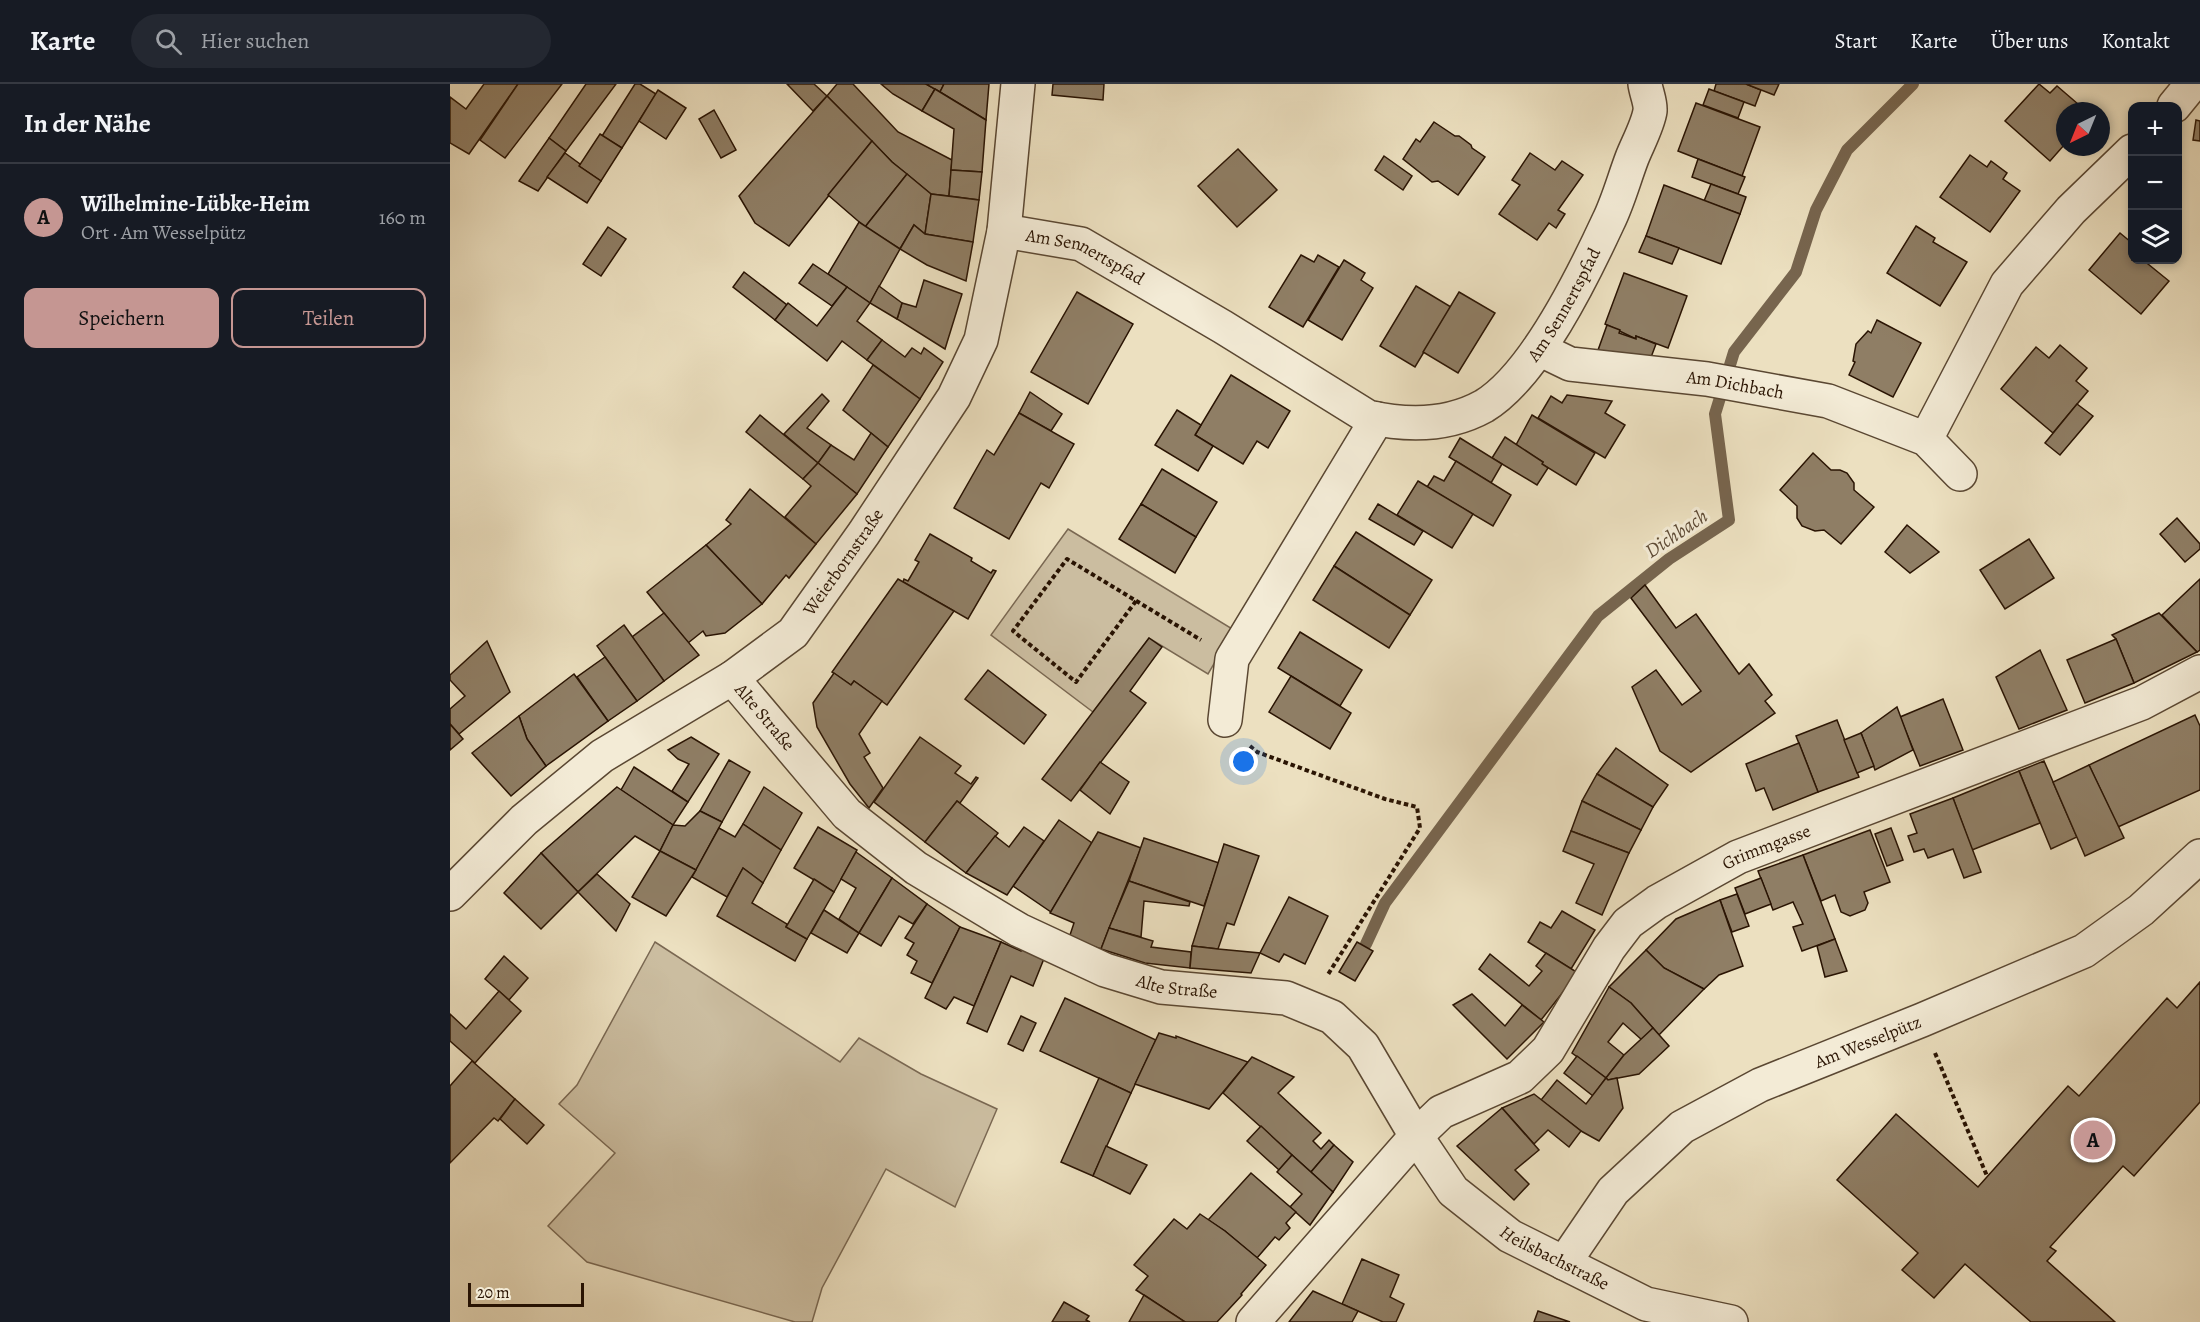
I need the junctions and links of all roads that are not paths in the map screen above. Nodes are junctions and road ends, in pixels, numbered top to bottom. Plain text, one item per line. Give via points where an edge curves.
1 (1018, 84) edge
2 (1645, 84) edge
3 (2192, 84) edge
4 (2177, 102) edge
5 (2128, 156) edge
6 (1004, 231) junction
7 (1539, 349) junction
8 (1377, 419) junction
9 (1926, 439) junction
10 (1960, 474) dead end
11 (2200, 672) edge
12 (732, 678) junction
13 (1225, 720) road end
14 (2200, 856) edge
15 (450, 894) edge
16 (1416, 1136) junction
17 (1564, 1263) junction
18 (1252, 1322) edge
19 (1731, 1322) edge

1 - 6 street, Weierbornstraße
2 - 7 street, Am Sennertspfad via 1650,110 1609,221
3 - 4 street
5 - 9 street via 2071,210 2007,284
6 - 8 street, Am Sennertspfad via 1081,244
6 - 12 street, Weierbornstraße via 981,340 954,397 793,633
7 - 8 street, Am Sennertspfad via 1515,380 1484,405 1461,416 1415,424
7 - 9 street, Am Dichbach via 1570,364 1707,379 1828,401
8 - 13 street via 1232,659
9 - 10 street, Am Dichbach
11 - 16 street, Grimmgasse via 2142,703 1738,857 1657,902 1628,923 1548,1050 1520,1077 1442,1112
12 - 15 street, Weierbornstraße via 602,756 524,820
12 - 16 street, Alte Straße via 847,814 916,868 996,917 1105,970 1161,987 1286,998 1332,1017 1363,1046
14 - 17 street, Am Wesselpütz via 2141,910 2084,951 1760,1085 1682,1127 1613,1191
16 - 17 street, Heilsbachstraße via 1453,1191 1510,1236
16 - 18 street
17 - 19 street, Heilsbachstraße via 1646,1304

